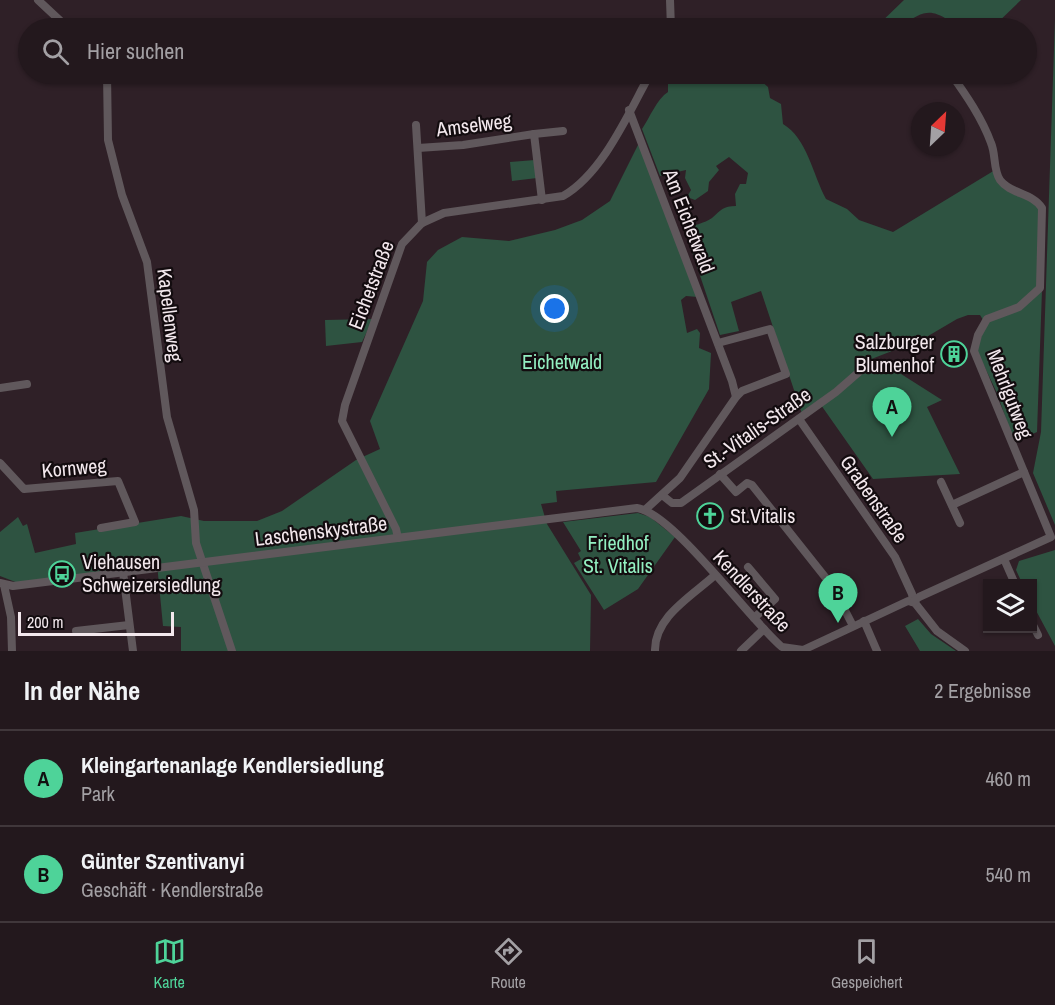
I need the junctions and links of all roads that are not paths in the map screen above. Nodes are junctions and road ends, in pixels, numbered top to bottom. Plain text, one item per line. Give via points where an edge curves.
1 (38, 0) edge
2 (670, 0) edge
3 (57, 18) edge
4 (671, 18) edge
5 (107, 84) edge
6 (644, 84) edge
7 (958, 84) edge
8 (629, 110) junction
9 (416, 125) dead end
10 (563, 131) dead end
11 (534, 134) junction
12 (418, 148) junction
13 (542, 200) junction
14 (422, 223) junction
15 (718, 343) junction
16 (867, 365) dead end
17 (27, 384) dead end
18 (0, 388) edge
19 (736, 397) junction
20 (799, 419) junction
21 (0, 463) edge
22 (1024, 472) junction
23 (720, 474) junction
24 (941, 482) dead end
25 (662, 495) junction
26 (952, 505) junction
27 (646, 509) junction
28 (960, 523) dead end
29 (101, 528) dead end
30 (1051, 537) joint
31 (398, 538) junction
32 (1004, 559) junction
33 (201, 561) junction
34 (748, 567) dead end
35 (123, 572) junction
36 (715, 575) junction
37 (1013, 579) edge
38 (2, 584) edge
39 (913, 602) junction
40 (754, 618) junction
41 (864, 621) junction
42 (129, 625) junction
43 (853, 626) junction
44 (764, 629) junction
45 (76, 631) dead end
46 (12, 651) edge
47 (133, 651) edge
48 (232, 651) edge
49 (655, 651) edge
50 (741, 651) edge
51 (877, 651) edge
52 (965, 651) edge

1 - 3 street
2 - 4 street
5 - 33 street, Kapellenweg via 108,140 122,195 147,262 167,417 194,510 195,543
6 - 8 street, Eichetstraße
7 - 22 street, Mehrlgutweg via 989,136 999,179 1042,208 1040,288 1019,307 987,319 974,346
8 - 13 street, Eichetstraße via 595,170 563,196
8 - 15 street, Am Eichetwald
9 - 12 street, Amselweg
10 - 11 street, Amselweg
11 - 12 street, Amselweg
11 - 13 street, Amselweg
12 - 14 street, Amselweg
13 - 14 street, Eichetstraße via 444,213
14 - 31 street, Eichetstraße via 402,244 342,422
15 - 19 street, Am Eichetwald
15 - 19 street via 770,328 786,374
16 - 20 street, St.-Vitalis-Straße
17 - 18 street
19 - 25 street via 680,478
20 - 23 street, St.-Vitalis-Straße
20 - 39 street, Grabenstraße via 895,557
21 - 29 street, Kornweg via 24,489 118,481 135,522
22 - 26 street
22 - 30 street, Mehrlgutweg
23 - 25 street, St.-Vitalis-Straße via 680,504 672,504
23 - 43 street via 736,492 747,483 752,485 833,587
24 - 26 street
25 - 27 street
26 - 28 street
27 - 31 street, Laschenskystraße
27 - 36 street, Kendlerstraße via 674,531
30 - 32 street, Kendlerstraße
31 - 33 street, Laschenskystraße
32 - 37 street
32 - 39 street, Kendlerstraße
33 - 35 street, Laschenskystraße
33 - 48 street, Kapellenweg
34 - 40 street via 775,599
35 - 38 street, Laschenskystraße
35 - 42 street
36 - 40 street, Kendlerstraße
36 - 49 street via 661,624
38 - 46 street via 11,617
39 - 41 street, Kendlerstraße
39 - 52 street via 936,631
40 - 44 street, Kendlerstraße
41 - 43 street, Kendlerstraße
41 - 51 street
42 - 45 street
42 - 47 street
43 - 44 street, Kendlerstraße via 796,651 782,647
44 - 50 street

